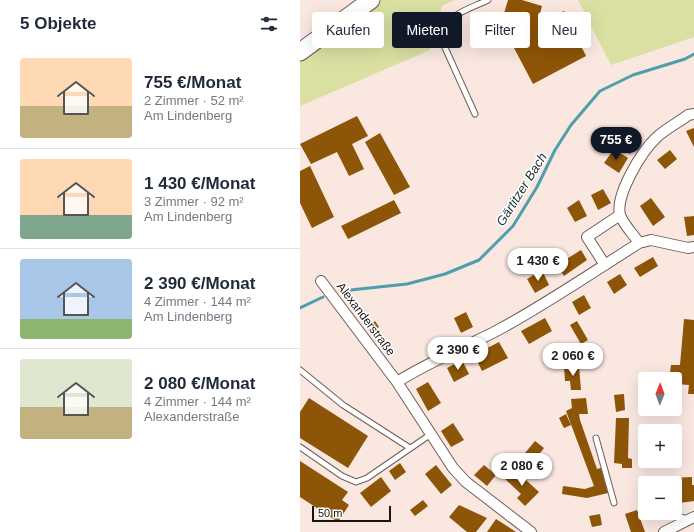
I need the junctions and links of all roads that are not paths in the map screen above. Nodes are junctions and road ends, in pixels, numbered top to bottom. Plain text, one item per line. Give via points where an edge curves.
1 (371, 0) edge
2 (488, 0) edge
3 (300, 52) edge
4 (475, 114) dead end
5 (691, 115) edge
6 (620, 216) junction
7 (639, 243) junction
8 (694, 247) edge
9 (605, 265) junction
10 (321, 281) dead end
11 (300, 370) edge
12 (397, 382) junction
13 (432, 434) junction
14 (596, 438) dead end
15 (300, 447) edge
16 (410, 448) junction
17 (614, 503) dead end
18 (691, 518) edge
19 (531, 532) edge
20 (664, 532) edge

1 - 3 main road
2 - 4 lane via 457,14 450,19 443,32 442,41
5 - 6 street via 656,138 637,161 625,185
6 - 7 street
6 - 9 street via 587,237
7 - 8 street via 651,240
7 - 9 street
9 - 12 street via 499,329 422,366
10 - 12 street, Alexanderstraße
11 - 16 lane via 343,405
12 - 13 street, Alexanderstraße
13 - 16 lane
13 - 19 street, Alexanderstraße via 453,468 466,482
14 - 17 lane
15 - 16 lane via 342,476 356,482 367,478
18 - 20 street

